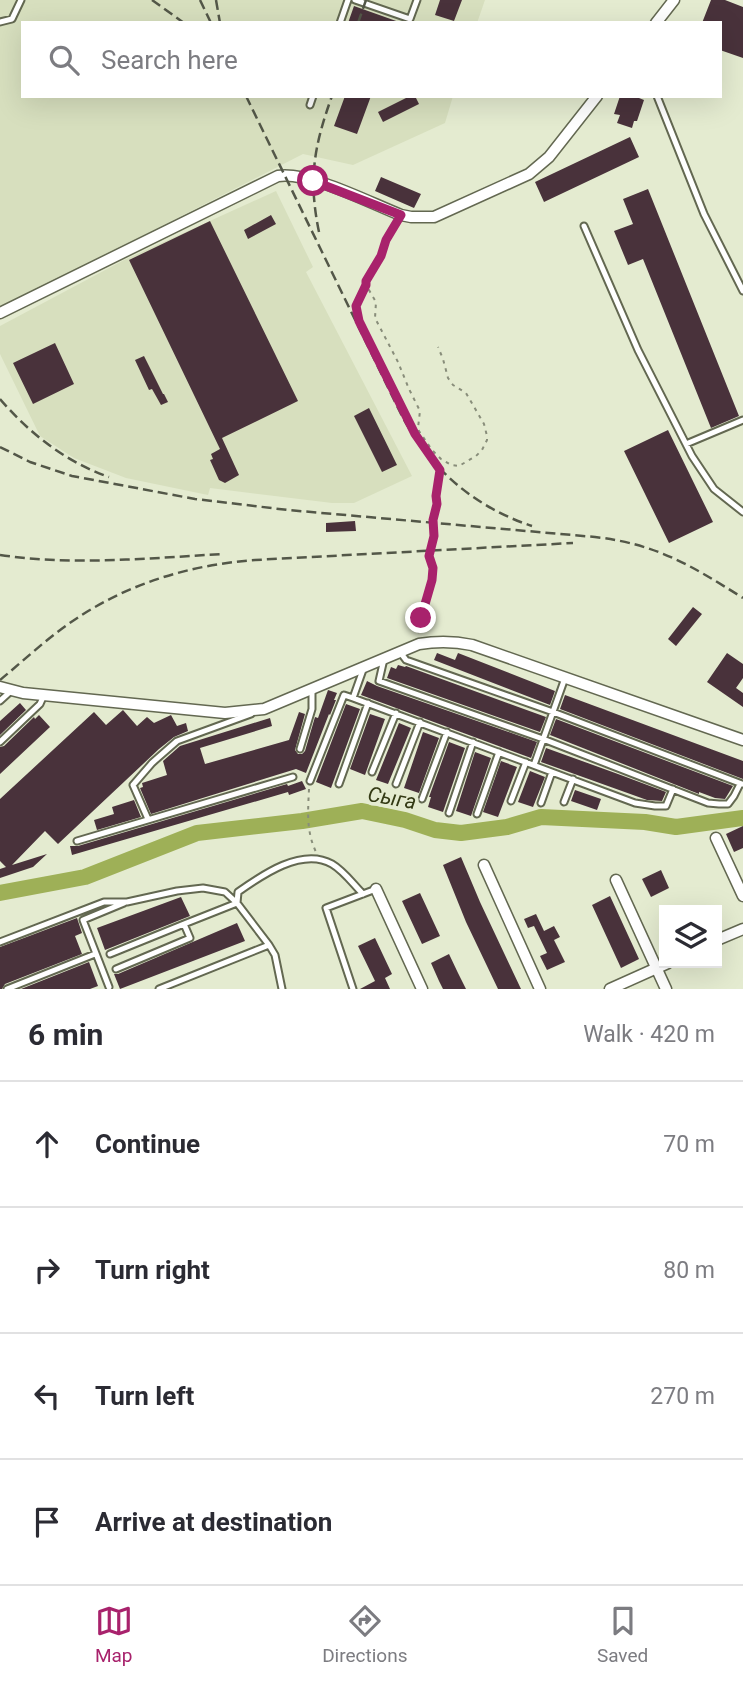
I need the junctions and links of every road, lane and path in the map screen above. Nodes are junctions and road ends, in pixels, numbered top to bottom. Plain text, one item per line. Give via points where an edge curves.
1 (21, 0) edge
2 (348, 0) edge
3 (355, 0) edge
4 (416, 0) edge
5 (674, 0) edge
6 (341, 21) edge
7 (658, 21) edge
8 (0, 22) edge
9 (312, 98) edge
10 (595, 98) edge
11 (658, 98) edge
12 (310, 105) dead end
13 (401, 215) junction
14 (584, 226) dead end
15 (366, 285) junction
16 (743, 291) edge
17 (0, 313) edge
18 (438, 347) dead end
19 (743, 420) edge
20 (686, 444) junction
21 (743, 512) edge
22 (419, 644) junction
23 (400, 652) junction
24 (384, 659) junction
25 (364, 667) junction
26 (565, 678) junction
27 (0, 687) edge
28 (13, 689) junction
29 (312, 689) junction
30 (44, 695) junction
31 (353, 698) junction
32 (0, 701) edge
33 (368, 703) junction
34 (264, 709) junction
35 (553, 712) junction
36 (396, 713) junction
37 (420, 722) junction
38 (447, 733) junction
39 (543, 739) junction
40 (743, 740) edge
41 (0, 742) edge
42 (473, 742) junction
43 (300, 749) dead end
44 (499, 752) junction
45 (526, 762) junction
46 (534, 765) junction
47 (372, 772) dead end
48 (552, 772) junction
49 (293, 777) dead end
50 (573, 779) junction
51 (310, 781) joint
52 (339, 784) dead end
53 (396, 784) dead end
54 (742, 784) edge
55 (673, 789) junction
56 (422, 799) dead end
57 (511, 801) dead end
58 (564, 802) dead end
59 (541, 803) dead end
60 (449, 813) dead end
61 (477, 814) dead end
62 (148, 819) junction
63 (716, 838) dead end
64 (77, 841) dead end
65 (318, 858) junction
66 (484, 865) dead end
67 (616, 880) dead end
68 (376, 889) joint
69 (363, 894) junction
70 (743, 896) edge
71 (127, 902) junction
72 (237, 903) junction
73 (184, 924) junction
74 (743, 929) edge
75 (722, 938) edge
76 (0, 942) edge
77 (269, 945) junction
78 (95, 954) junction
79 (110, 954) dead end
80 (659, 967) edge
81 (656, 968) junction
82 (116, 969) dead end
83 (108, 988) edge
84 (7, 989) edge
85 (159, 989) edge
86 (282, 989) edge
87 (353, 989) edge
88 (422, 989) edge
89 (540, 989) edge
90 (610, 989) edge
91 (666, 989) edge

1 - 8 lane via 12,19
2 - 6 lane
3 - 4 lane via 410,19
5 - 7 street
9 - 12 lane
10 - 13 street via 549,157 529,174 434,217
11 - 16 lane via 704,214
13 - 15 path
13 - 17 street via 320,183 278,176
14 - 20 lane via 638,350
15 - 18 path via 376,302 375,318 420,411 421,435 441,459 459,466 482,450 487,436 467,393 448,378
15 - 22 path via 356,306 359,321 415,434 440,470 429,556 432,580
19 - 20 lane
20 - 21 lane via 715,489
22 - 23 street
22 - 26 street via 458,642
23 - 24 street
23 - 35 lane via 406,660
24 - 25 street
24 - 39 lane via 379,681
25 - 29 street
25 - 31 lane
26 - 35 lane
26 - 40 street
27 - 28 street
28 - 30 street
28 - 32 lane
29 - 34 street
29 - 43 lane via 313,709
30 - 34 street via 225,713
30 - 41 lane
31 - 33 lane
31 - 51 lane via 344,695
33 - 36 lane
33 - 52 lane
34 - 62 lane via 168,747 133,785
35 - 39 lane
35 - 54 lane
36 - 37 lane
36 - 47 lane
37 - 38 lane
37 - 53 lane
38 - 42 lane
38 - 56 lane
39 - 46 lane
39 - 55 lane
42 - 44 lane
42 - 60 lane
44 - 45 lane
44 - 61 lane
45 - 46 lane
45 - 57 lane
46 - 48 lane
48 - 50 lane
48 - 59 lane
49 - 62 lane
50 - 55 lane via 655,806 666,806
50 - 58 lane
51 - 65 path via 309,831
54 - 55 lane via 728,804 708,803
62 - 64 lane
63 - 70 street
65 - 69 lane via 333,864
65 - 72 lane via 262,875 238,892
66 - 89 street
67 - 81 street
68 - 69 lane
68 - 88 street
69 - 87 lane via 326,908
71 - 72 lane via 203,888 225,892
71 - 76 lane via 104,902
71 - 78 lane via 83,920
72 - 73 lane
72 - 77 lane
73 - 79 lane
73 - 82 lane via 190,938
74 - 75 street
77 - 85 lane
77 - 86 lane
78 - 83 lane
78 - 84 lane
80 - 81 street
81 - 90 street
81 - 91 street

